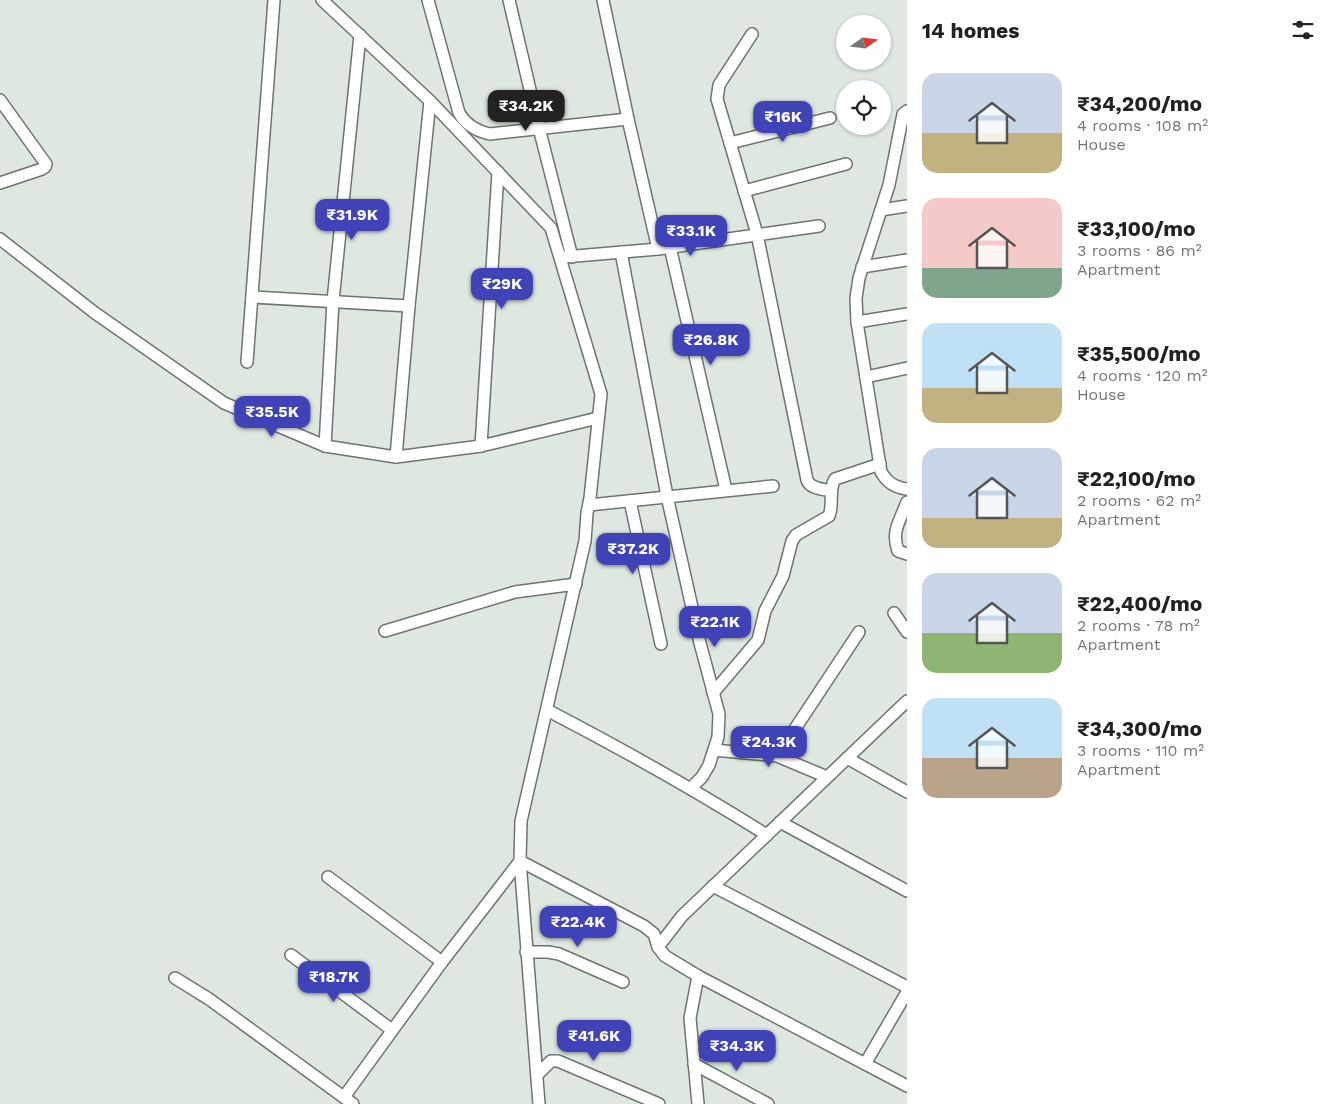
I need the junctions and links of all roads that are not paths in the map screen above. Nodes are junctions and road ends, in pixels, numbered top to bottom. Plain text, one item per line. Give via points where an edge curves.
1 (274, 0) edge
2 (322, 0) edge
3 (428, 0) edge
4 (509, 0) edge
5 (603, 0) edge
6 (752, 34) dead end
7 (360, 35) junction
8 (0, 100) edge
9 (430, 101) junction
10 (907, 111) edge
11 (830, 118) dead end
12 (628, 119) junction
13 (539, 128) junction
14 (730, 143) junction
15 (846, 164) dead end
16 (498, 172) junction
17 (0, 183) edge
18 (744, 191) junction
19 (907, 206) edge
20 (881, 210) junction
21 (819, 226) dead end
22 (757, 234) junction
23 (0, 239) edge
24 (664, 248) junction
25 (620, 252) junction
26 (566, 257) junction
27 (907, 260) edge
28 (862, 267) junction
29 (252, 297) junction
30 (332, 301) junction
31 (409, 306) junction
32 (907, 314) edge
33 (857, 322) junction
34 (247, 362) dead end
35 (907, 368) edge
36 (866, 377) junction
37 (598, 418) junction
38 (325, 446) junction
39 (481, 446) junction
40 (396, 457) junction
41 (880, 464) junction
42 (773, 486) dead end
43 (907, 489) edge
44 (726, 490) junction
45 (831, 490) junction
46 (667, 496) junction
47 (630, 501) junction
48 (907, 502) edge
49 (589, 505) junction
50 (907, 554) edge
51 (576, 584) junction
52 (894, 613) dead end
53 (385, 631) dead end
54 (859, 632) dead end
55 (907, 632) edge
56 (661, 644) dead end
57 (713, 693) junction
58 (907, 701) edge
59 (547, 710) junction
60 (714, 750) junction
61 (777, 756) junction
62 (847, 758) junction
63 (827, 777) junction
64 (691, 788) junction
65 (907, 792) edge
66 (780, 822) junction
67 (767, 835) junction
68 (520, 860) junction
69 (328, 877) dead end
70 (713, 886) junction
71 (907, 891) edge
72 (658, 947) junction
73 (526, 952) junction
74 (291, 955) dead end
75 (442, 962) junction
76 (698, 976) junction
77 (175, 978) dead end
78 (623, 982) dead end
79 (907, 986) edge
80 (907, 992) edge
81 (392, 1030) junction
82 (694, 1064) junction
83 (865, 1064) junction
84 (537, 1075) junction
85 (907, 1086) edge
86 (348, 1101) edge
87 (539, 1104) edge
88 (659, 1104) edge
89 (698, 1104) edge
90 (768, 1104) edge

1 - 29 street
2 - 7 street
3 - 13 street via 463,119 477,130 490,134
4 - 13 street
5 - 12 street
6 - 14 street via 723,77 717,93
7 - 9 street
7 - 30 street
8 - 17 street via 46,164 42,169
9 - 16 street
9 - 31 street
10 - 20 street via 903,114
11 - 14 street
12 - 13 street
12 - 24 street
13 - 26 street
14 - 18 street
15 - 18 street
16 - 26 street via 551,228
16 - 39 street
18 - 22 street
19 - 20 street
20 - 28 street
21 - 22 street
22 - 24 street
22 - 45 street via 808,484
23 - 38 street via 95,313 224,403
24 - 25 street
24 - 44 street
25 - 26 street
25 - 46 street
26 - 37 street via 601,394
27 - 28 street
28 - 33 street via 856,298
29 - 30 street
29 - 34 street
30 - 31 street
30 - 38 street
31 - 40 street
32 - 33 street
33 - 36 street
35 - 36 street
36 - 41 street
37 - 39 street
37 - 49 street
38 - 40 street
39 - 40 street
41 - 43 street via 887,482
41 - 45 street via 835,479
42 - 44 street
44 - 46 street
45 - 57 street via 829,516 796,535 792,541 783,576 765,611 758,640
46 - 47 street
46 - 57 street
47 - 49 street
47 - 56 street
48 - 50 street via 894,540 898,551
49 - 51 street via 586,541
51 - 53 street via 516,592
51 - 59 street
52 - 55 street
54 - 61 street
57 - 60 street via 720,722
58 - 62 street
59 - 64 street
59 - 68 street via 521,821
60 - 61 street
60 - 64 street via 705,771
61 - 63 street
62 - 63 street
62 - 65 street
63 - 66 street
64 - 67 street
66 - 67 street
66 - 71 street
67 - 70 street
68 - 72 street via 644,926 654,934
68 - 73 street
68 - 75 street
69 - 75 street
70 - 72 street via 682,916
70 - 79 street
72 - 76 street via 665,956
73 - 78 street via 559,954
73 - 84 street
74 - 81 street
75 - 81 street
76 - 82 street via 690,1018
76 - 83 street
77 - 86 street via 209,999
80 - 83 street
81 - 86 street
82 - 89 street
82 - 90 street
83 - 85 street
84 - 87 street
84 - 88 street via 551,1061 558,1060

